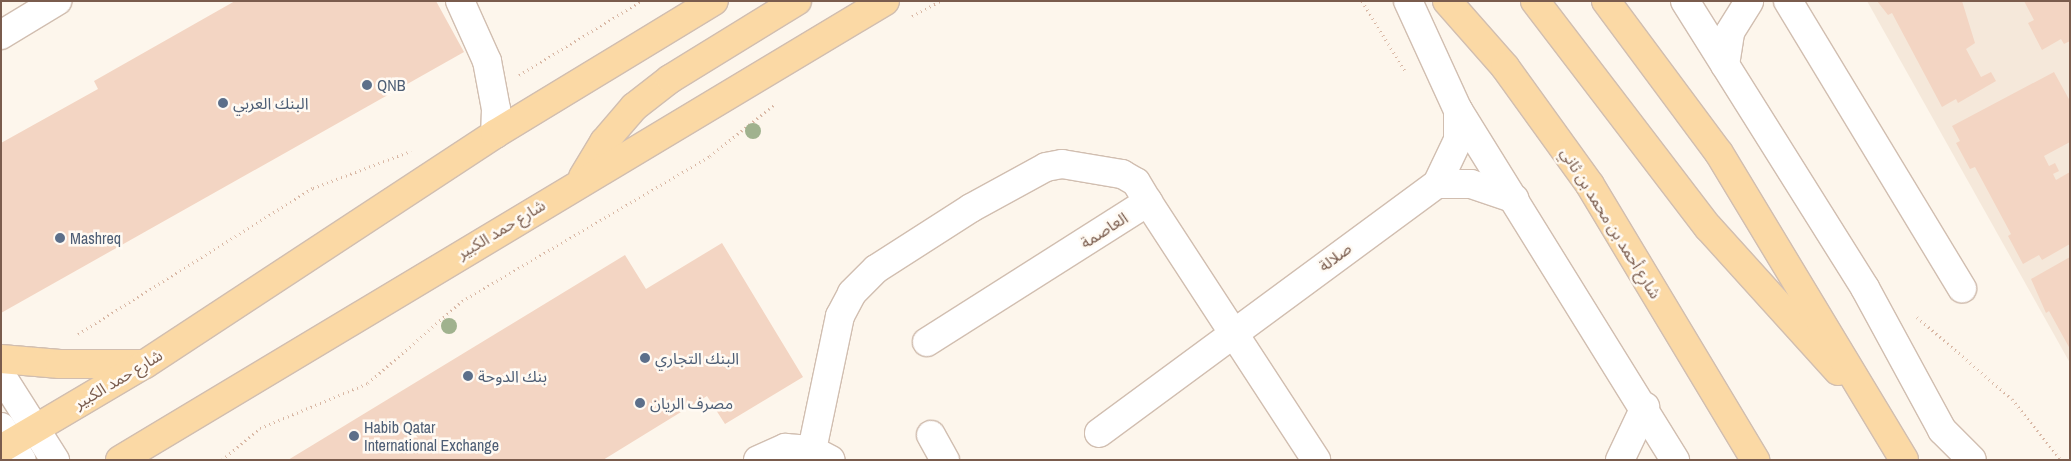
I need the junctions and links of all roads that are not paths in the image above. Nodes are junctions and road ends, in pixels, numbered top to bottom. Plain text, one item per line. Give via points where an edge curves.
1 (56, 1) edge
2 (460, 1) edge
3 (714, 1) edge
4 (797, 1) edge
5 (884, 1) edge
6 (1408, 1) edge
7 (1447, 1) edge
8 (1535, 1) edge
9 (1606, 1) edge
10 (1685, 1) edge
11 (1749, 1) edge
12 (1788, 1) edge
13 (1, 36) edge
14 (1725, 65) junction
15 (1458, 110) junction
16 (495, 134) junction
17 (581, 181) junction
18 (1437, 184) junction
19 (1515, 199) junction
20 (1148, 202) junction
21 (1962, 288) dead end
22 (1234, 332) junction
23 (928, 342) dead end
24 (1, 358) edge
25 (145, 364) junction
26 (1, 375) edge
27 (1645, 407) junction
28 (1725, 409) junction
29 (1876, 412) junction
30 (35, 429) junction
31 (1099, 433) dead end
32 (931, 434) dead end
33 (9, 445) edge
34 (154, 448) edge
35 (821, 455) edge
36 (761, 458) edge
37 (55, 460) edge
38 (120, 460) edge
39 (945, 460) edge
40 (1316, 460) edge
41 (1620, 460) edge
42 (1675, 460) edge
43 (1755, 460) edge
44 (1775, 460) edge
45 (1904, 460) edge
46 (1972, 460) edge

1 - 13 street
2 - 16 street via 487,61 494,90
3 - 16 main road, شارع حمد الكبير
4 - 17 main road via 670,79 634,107 604,142
5 - 17 main road, شارع حمد الكبير
6 - 15 street
7 - 28 main road, شارع أحمد بن محمد بن ثاني via 1506,67 1590,185
8 - 29 main road via 1708,227
9 - 29 main road via 1718,153
10 - 14 street
11 - 14 street via 1730,32
12 - 21 street
14 - 46 street via 1864,288 1942,430
15 - 18 street, صلالة via 1458,140
15 - 19 street
16 - 25 main road, شارع حمد الكبير
17 - 34 main road, شارع حمد الكبير
18 - 19 street via 1471,184
18 - 22 street, صلالة
19 - 27 street
20 - 22 street
20 - 23 street, العاصمة
20 - 35 street via 1136,182 1122,174 1062,164 1046,167 971,208 876,269 852,293 840,316
22 - 31 street, صلالة
22 - 40 street
24 - 25 main road via 60,364
25 - 30 main road, شارع حمد الكبير
26 - 30 street
27 - 41 street
27 - 42 street
28 - 43 main road, شارع أحمد بن محمد بن ثاني
28 - 44 main road
29 - 45 main road
30 - 33 main road, شارع حمد الكبير
30 - 37 street
32 - 39 street
34 - 38 main road, شارع حمد الكبير
35 - 36 street via 786,448

